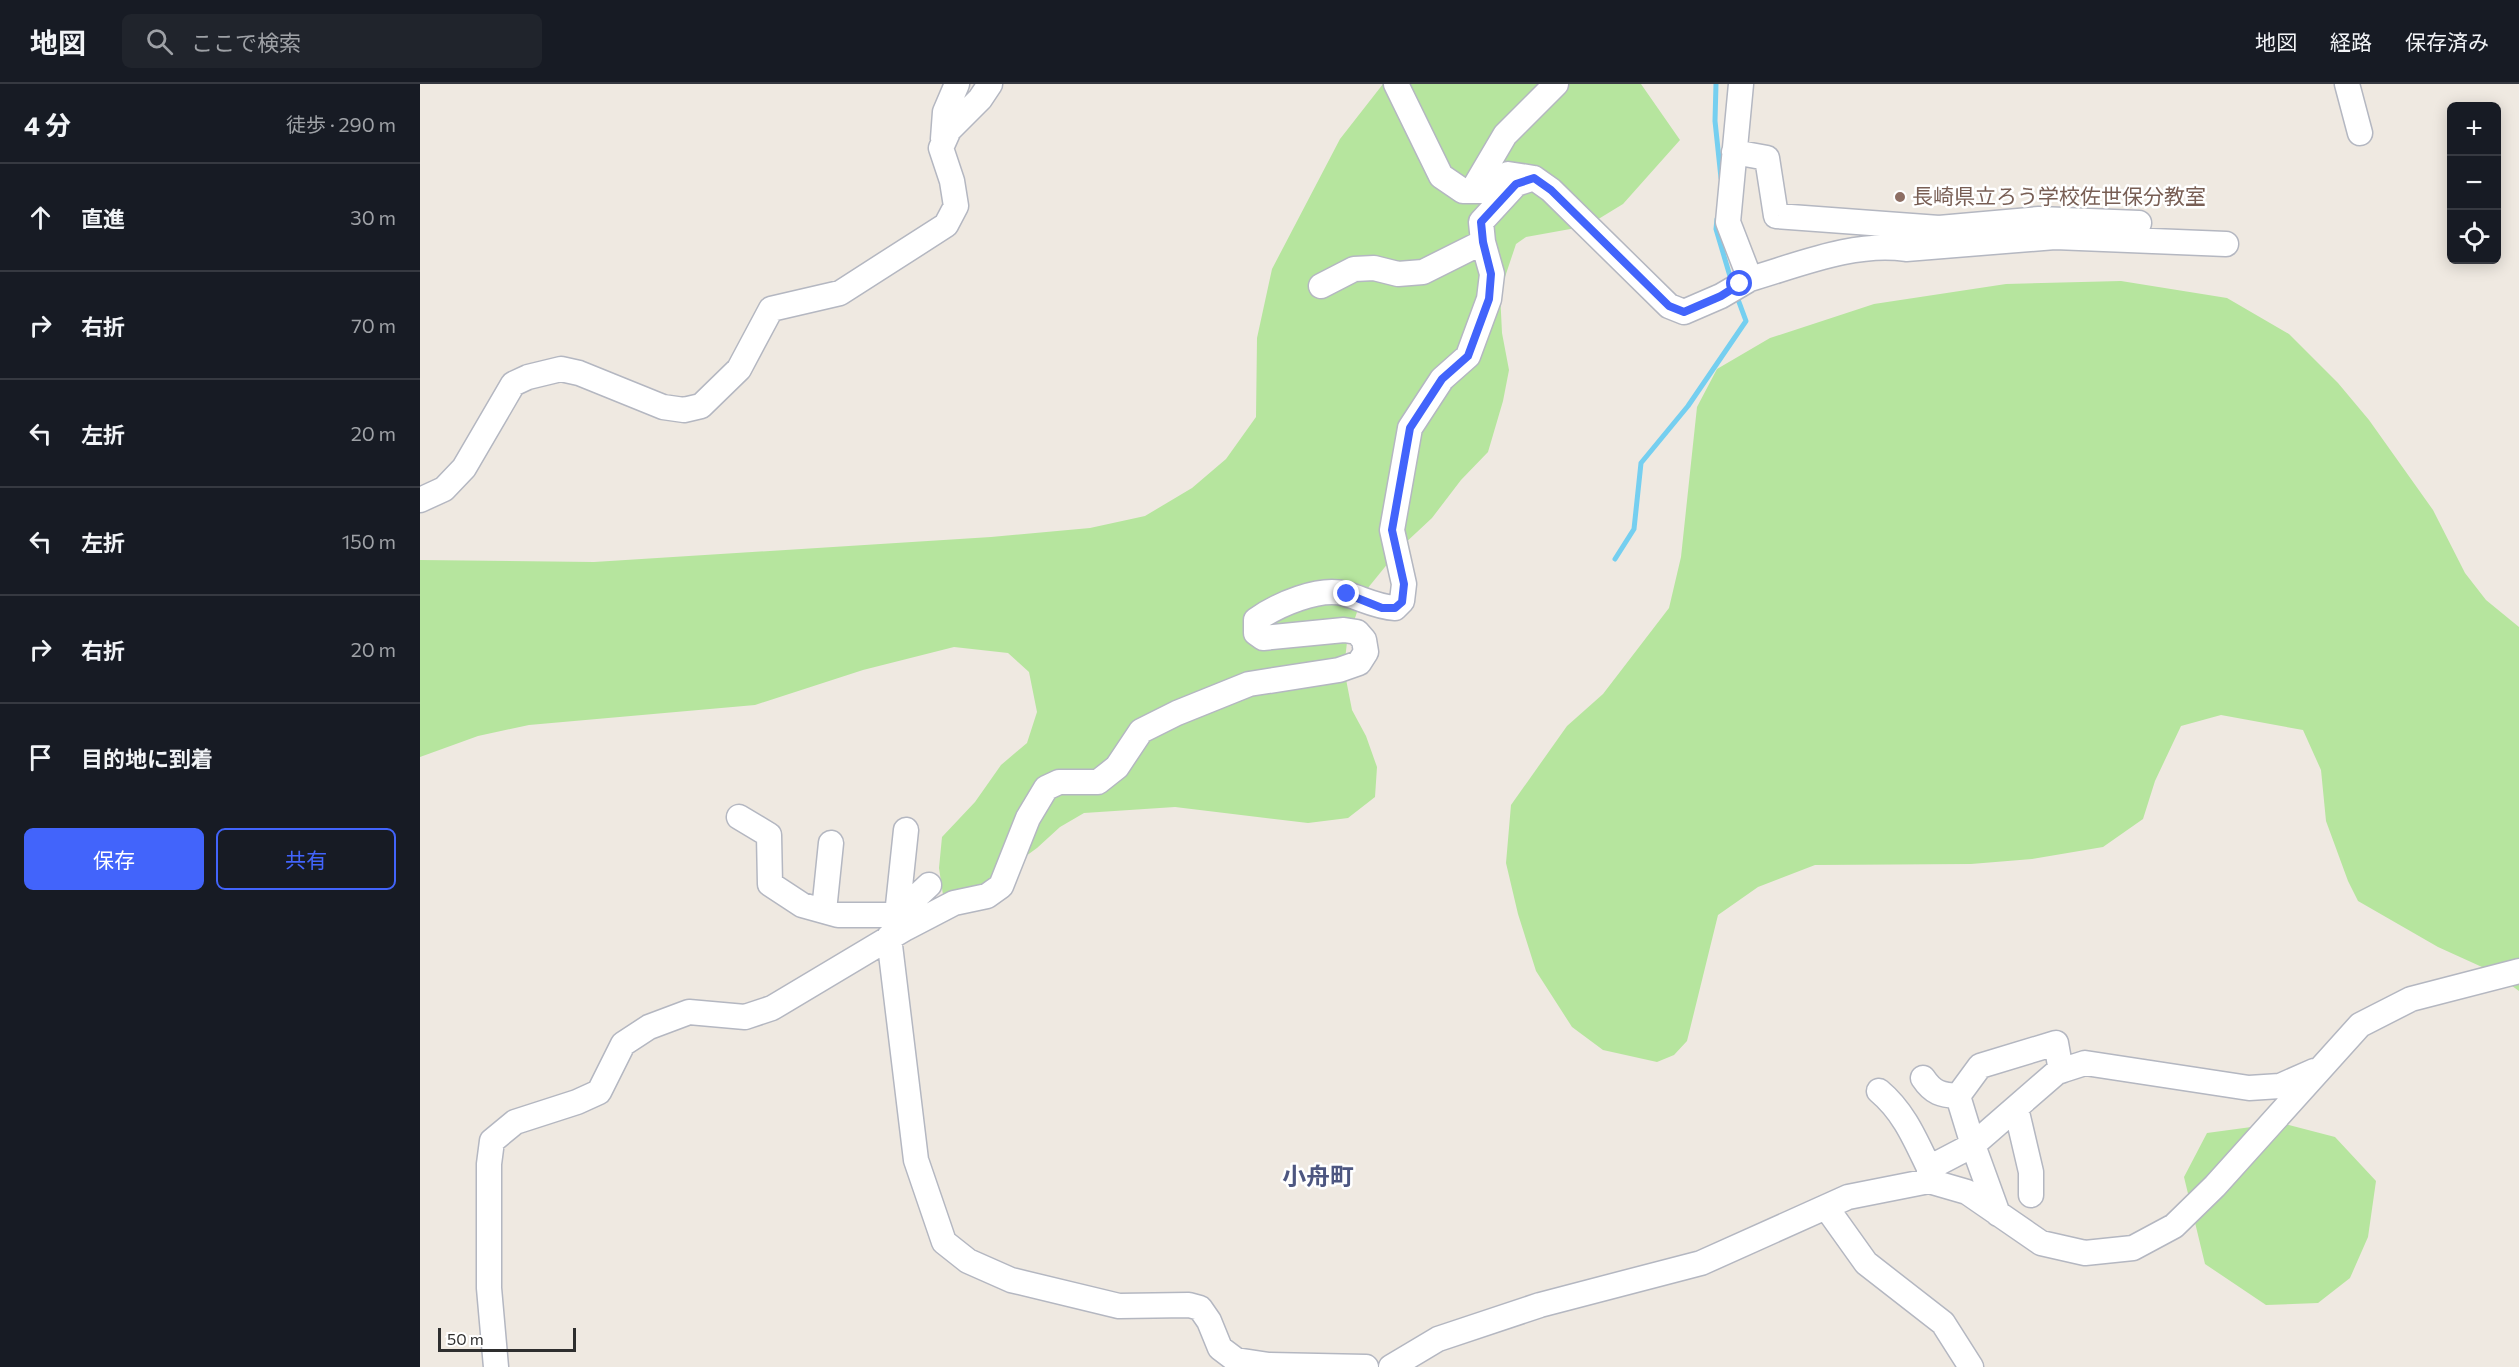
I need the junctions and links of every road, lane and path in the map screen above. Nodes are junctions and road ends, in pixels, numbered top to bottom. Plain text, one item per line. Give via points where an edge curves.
1 (957, 84) edge
2 (990, 84) edge
3 (1396, 84) edge
4 (1556, 84) edge
5 (1741, 84) edge
6 (2347, 84) edge
7 (2360, 133) dead end
8 (942, 144) junction
9 (1734, 152) junction
10 (1534, 178) junction
11 (1472, 191) junction
12 (2139, 223) dead end
13 (1483, 242) junction
14 (2226, 244) dead end
15 (1322, 286) dead end
16 (1737, 286) junction
17 (420, 500) edge
18 (739, 817) dead end
19 (906, 830) dead end
20 (831, 843) dead end
21 (929, 885) dead end
22 (824, 911) junction
23 (897, 927) junction
24 (2519, 971) edge
25 (2322, 1067) junction
26 (2061, 1071) junction
27 (1923, 1078) dead end
28 (1879, 1091) dead end
29 (1958, 1096) junction
30 (2016, 1108) junction
31 (1973, 1145) junction
32 (1929, 1175) junction
33 (2031, 1195) dead end
34 (1826, 1207) junction
35 (1998, 1214) junction
36 (496, 1367) edge
37 (1366, 1367) edge
38 (1391, 1367) edge
39 (1971, 1367) edge

1 - 8 street via 945,112
2 - 8 street via 949,130
3 - 11 street via 1441,176 1463,191
4 - 11 street via 1505,135
5 - 9 street
6 - 7 street
8 - 17 street via 956,206 946,225 840,293 771,309 739,369 701,406 684,411 663,407 561,369 528,377 513,384 464,468 444,489
9 - 12 street via 1767,158 1776,216 1939,228 2039,219
9 - 16 street via 1728,222
10 - 11 street via 1509,174 1481,191
10 - 13 street via 1516,184 1481,222
10 - 16 street via 1669,306 1684,312
13 - 15 street via 1423,272 1398,274 1374,268 1354,269
13 - 23 street via 1491,274 1489,299 1468,356 1442,379 1410,428 1392,530 1404,584 1402,602 1395,608 1382,608 1330,590 1273,608 1256,620 1256,633 1263,638 1357,632 1364,640 1366,652 1359,663 1312,676 1249,684 1141,731 1117,767 1098,782 1059,782 1046,788 1028,818 1001,886 987,896 954,903
14 - 16 street via 2055,237 1906,249 1862,248
18 - 22 street via 770,835 771,884 802,905
19 - 23 street
20 - 22 street
21 - 23 street
22 - 23 street
23 - 36 street via 772,1008 745,1017 689,1012 649,1027 623,1044 599,1092 515,1122 492,1142 489,1288
23 - 37 street via 916,1160 944,1242 968,1260 1011,1280 1119,1306 1200,1308 1220,1348 1236,1360 1269,1365
24 - 25 street via 2410,999 2360,1025
25 - 26 street via 2280,1086 2249,1088 2085,1064
25 - 35 street via 2174,1226 2133,1248 2085,1253 2041,1243
26 - 29 street via 2056,1043 1980,1066
26 - 30 street
27 - 29 street via 1940,1095
28 - 32 street via 1908,1123
29 - 31 street
30 - 31 street
30 - 33 street via 2031,1172
31 - 32 street
31 - 35 street
32 - 34 street via 1848,1197
32 - 35 street via 1967,1192
34 - 38 street via 1701,1263 1540,1305 1438,1339
34 - 39 street via 1866,1263 1943,1323

